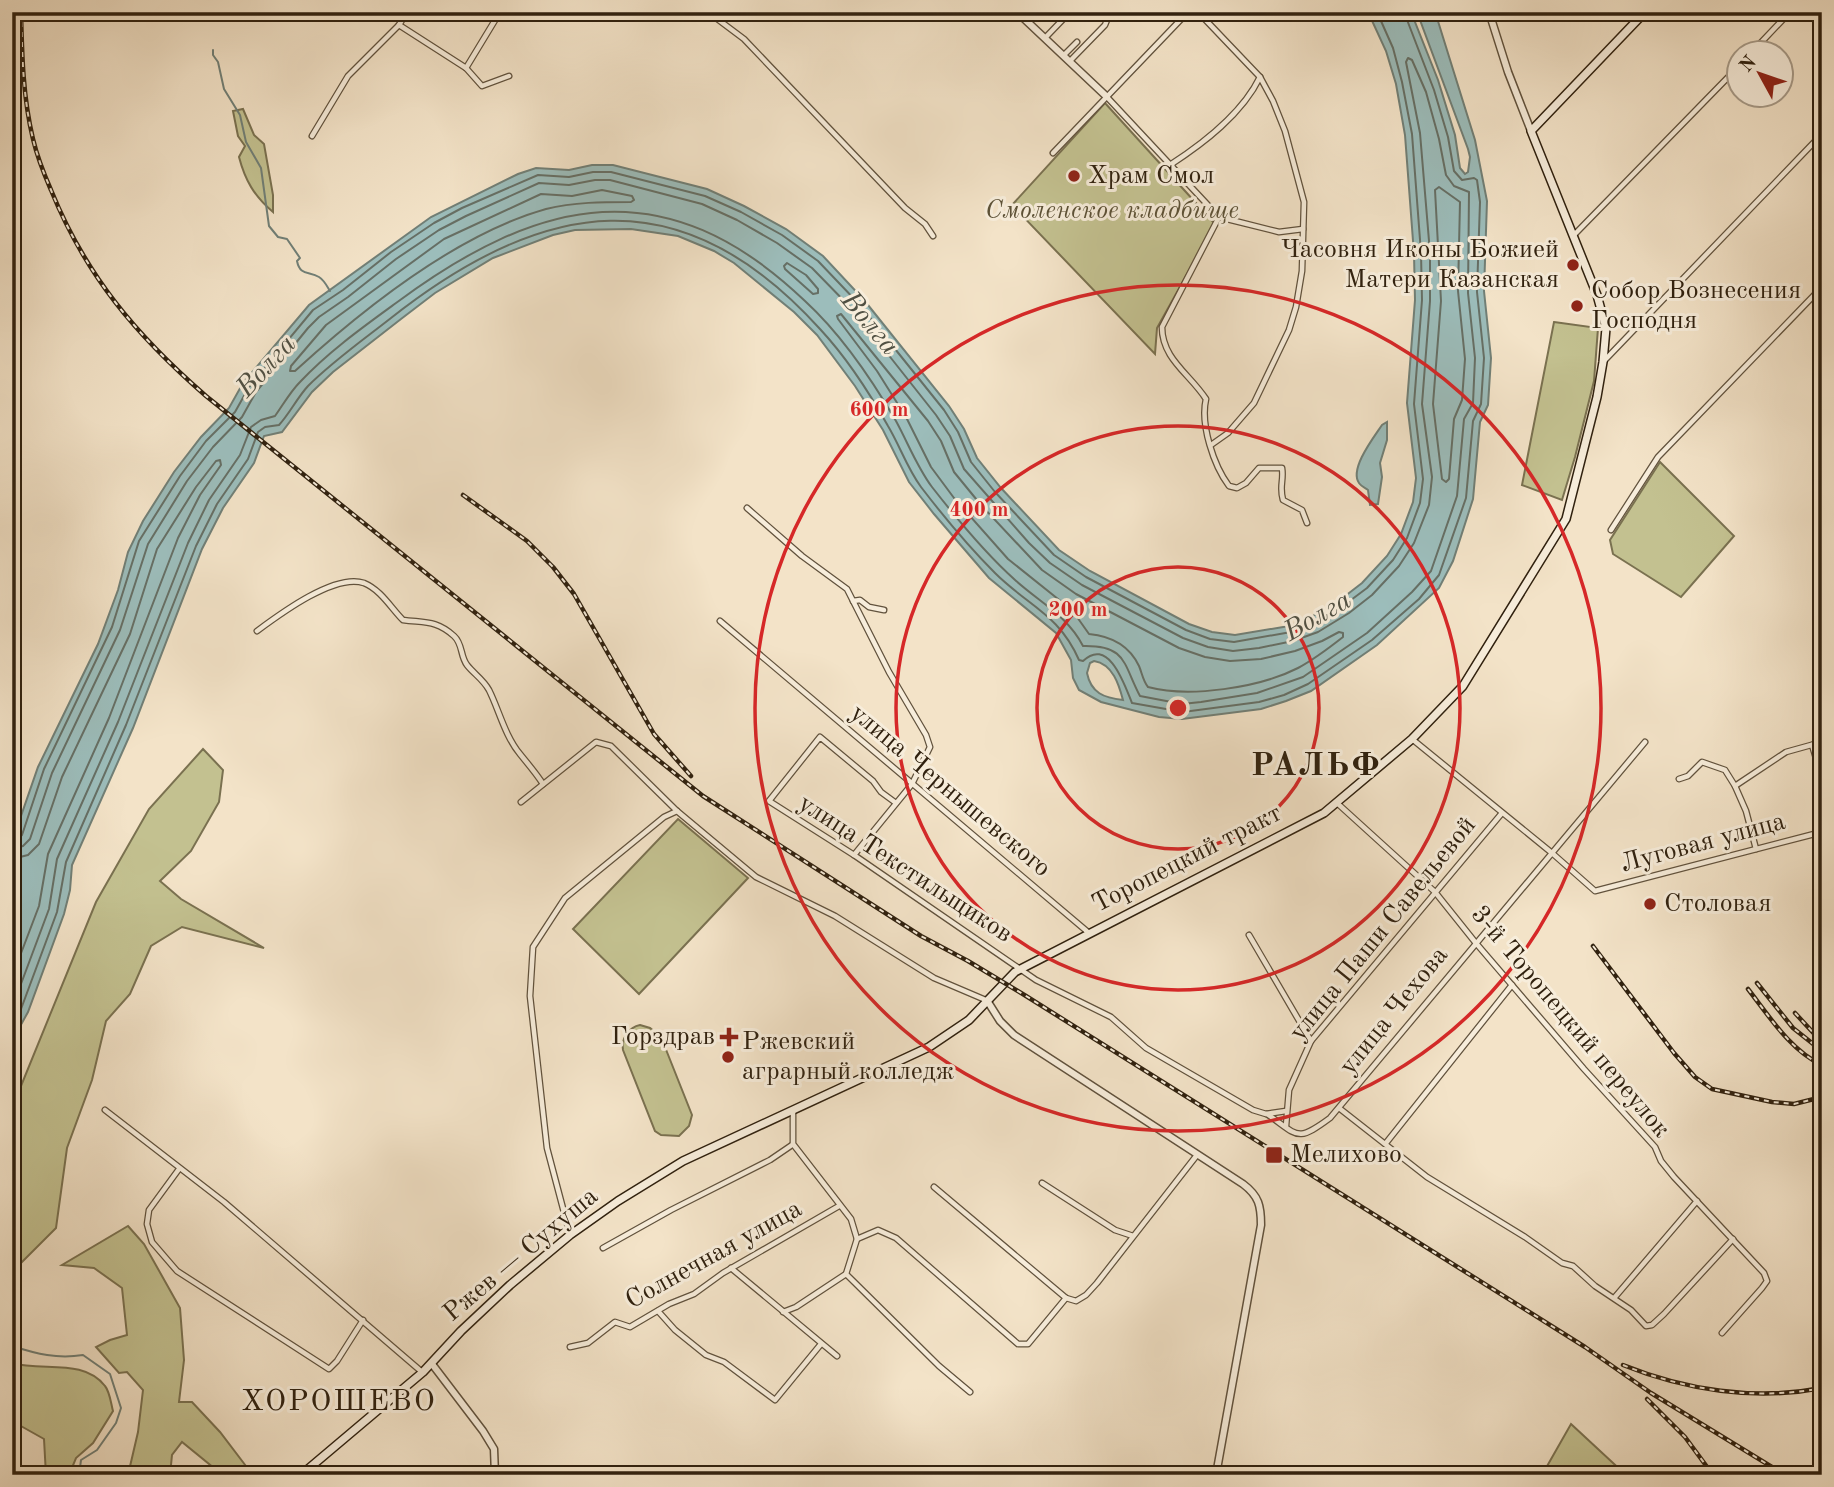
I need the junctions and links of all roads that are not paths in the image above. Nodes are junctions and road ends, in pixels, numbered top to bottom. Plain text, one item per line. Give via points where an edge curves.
1 (407, 12) edge
2 (500, 12) edge
3 (708, 12) edge
4 (1017, 12) edge
5 (1070, 12) edge
6 (1101, 12) edge
7 (1188, 12) edge
8 (1198, 12) edge
9 (1645, 12) edge
10 (1790, 12) edge
11 (1489, 13) edge
12 (399, 24) junction
13 (1045, 38) junction
14 (1765, 38) edge
15 (1077, 42) dead end
16 (1064, 55) junction
17 (1070, 61) junction
18 (466, 68) junction
19 (509, 76) dead end
20 (1260, 77) junction
21 (1726, 79) edge
22 (1106, 96) junction
23 (1531, 131) junction
24 (1822, 134) edge
25 (312, 136) dead end
26 (1053, 153) dead end
27 (1170, 166) junction
28 (1219, 217) junction
29 (1303, 229) junction
30 (1574, 235) junction
31 (933, 236) dead end
32 (1822, 287) edge
33 (1603, 362) junction
34 (1211, 445) junction
35 (747, 508) dead end
36 (1307, 523) dead end
37 (1611, 530) dead end
38 (853, 601) junction
39 (884, 610) dead end
40 (720, 621) dead end
41 (257, 631) dead end
42 (1412, 739) junction
43 (1645, 742) dead end
44 (1822, 742) edge
45 (1812, 745) junction
46 (1822, 778) edge
47 (1679, 779) dead end
48 (543, 784) junction
49 (912, 784) junction
50 (1735, 786) junction
51 (522, 802) dead end
52 (896, 803) junction
53 (1337, 803) junction
54 (677, 811) junction
55 (1502, 813) junction
56 (1822, 832) edge
57 (1756, 849) junction
58 (1552, 853) junction
59 (854, 856) junction
60 (1435, 892) junction
61 (1090, 933) junction
62 (1250, 935) dead end
63 (1475, 942) junction
64 (1021, 969) junction
65 (1512, 985) junction
66 (988, 1002) junction
67 (1311, 1041) junction
68 (1339, 1108) junction
69 (104, 1110) dead end
70 (793, 1110) junction
71 (1286, 1111) junction
72 (1266, 1114) junction
73 (1286, 1127) junction
74 (1386, 1143) junction
75 (793, 1144) junction
76 (1198, 1154) junction
77 (179, 1169) junction
78 (1042, 1183) dead end
79 (934, 1187) dead end
80 (1698, 1201) junction
81 (839, 1206) junction
82 (570, 1235) junction
83 (1133, 1236) junction
84 (857, 1239) junction
85 (1733, 1239) junction
86 (603, 1248) dead end
87 (731, 1268) junction
88 (846, 1274) junction
89 (1615, 1297) junction
90 (1066, 1298) junction
91 (658, 1311) junction
92 (782, 1312) junction
93 (363, 1320) junction
94 (1722, 1333) dead end
95 (821, 1344) junction
96 (570, 1347) dead end
97 (837, 1356) dead end
98 (432, 1364) junction
99 (423, 1372) junction
100 (970, 1392) dead end
101 (301, 1475) edge
102 (495, 1475) edge
103 (1216, 1475) edge

1 - 12 street
2 - 18 street
3 - 31 street via 744,39
4 - 13 street
5 - 13 street
6 - 17 street via 1105,25
7 - 22 street
8 - 20 street
9 - 23 main road
10 - 14 street
11 - 23 street
12 - 18 street
12 - 25 street via 348,76
13 - 16 street
15 - 16 street
16 - 17 street
17 - 22 street
18 - 19 street via 482,86
20 - 27 street via 1224,123
20 - 29 street via 1285,131 1304,202
21 - 30 street
22 - 26 street
22 - 27 street
23 - 30 main road, Торопецкий тракт
24 - 33 street
27 - 28 street
28 - 29 street via 1279,232
28 - 34 street via 1162,327 1167,353 1206,399 1202,413
29 - 34 street via 1302,271 1289,330 1254,403
30 - 33 main road, Торопецкий тракт via 1606,328
32 - 37 street via 1658,457
33 - 42 main road, Торопецкий тракт via 1566,519 1463,685
34 - 36 street via 1217,470 1229,486 1246,483 1259,468 1282,468 1279,488 1283,500 1302,510
35 - 38 street via 847,589
38 - 39 street
38 - 49 street via 930,747
40 - 49 street, улица Чернышевского
41 - 48 street via 333,585 363,583 403,620 426,621 456,638 467,665 488,688 520,754
42 - 53 main road, Торопецкий тракт
42 - 55 street
43 - 58 street, улица Чехова
44 - 45 street
45 - 46 street
45 - 50 street via 1786,752
47 - 50 street via 1702,762 1725,770
48 - 51 street
48 - 54 street via 596,742 611,746
49 - 52 street
49 - 61 street, улица Чернышевского
50 - 57 street
52 - 59 street
52 - 59 street, улица Текстильщиков via 820,737 769,801
53 - 60 street, 3-й Торопецкий переулок
53 - 61 main road, Торопецкий тракт
54 - 66 street via 756,877 835,916 934,978
54 - 82 street via 565,898 533,947 530,996 547,1148
55 - 58 street
55 - 60 street, улица Паши Савельевой
56 - 57 street, Луговая улица
57 - 58 street, Луговая улица via 1595,891
58 - 63 street, улица Чехова
59 - 64 street, улица Текстильщиков
60 - 63 street, 3-й Торопецкий переулок
60 - 67 street, улица Паши Савельевой
61 - 64 main road, Торопецкий тракт
62 - 67 street
63 - 65 street, 3-й Торопецкий переулок
63 - 68 street, улица Чехова
64 - 66 main road, Торопецкий тракт
64 - 72 street via 1111,1017 1146,1048 1239,1104
65 - 74 street
65 - 80 street, 3-й Торопецкий переулок
66 - 70 main road via 929,1046
66 - 76 street via 1014,1035
67 - 71 street, улица Паши Савельевой via 1289,1090
68 - 73 street, улица Чехова via 1306,1134 1294,1135
68 - 74 street
69 - 77 street
70 - 75 street
70 - 82 main road, Ржев — Сухуша via 683,1161
71 - 72 street
71 - 73 street, улица Паши Савельевой
72 - 73 street
74 - 89 street via 1427,1177 1573,1266
75 - 81 street
75 - 86 street
76 - 83 street
76 - 103 street via 1254,1192 1261,1212
77 - 93 street
77 - 93 street via 149,1210 147,1224 152,1242 177,1271 329,1369
78 - 83 street via 1115,1230
79 - 90 street
80 - 85 street, 3-й Торопецкий переулок
80 - 89 street
81 - 84 street via 851,1219
81 - 87 street, Солнечная улица
82 - 98 main road, Ржев — Сухуша via 485,1307
83 - 90 street via 1086,1294 1076,1301
84 - 88 street
84 - 90 street via 878,1230 896,1238 1018,1344 1028,1344
85 - 89 street via 1652,1325 1646,1325
85 - 94 street, 3-й Торопецкий переулок via 1767,1281
87 - 91 street, Солнечная улица via 694,1294
87 - 92 street
88 - 92 street
88 - 100 street
91 - 95 street via 705,1355 724,1362 775,1400
91 - 96 street, Солнечная улица via 630,1327 615,1322 588,1343
92 - 95 street
93 - 99 street
95 - 97 street
98 - 99 main road, Ржев — Сухуша
98 - 102 street via 484,1431 494,1449
99 - 101 main road, Ржев — Сухуша

